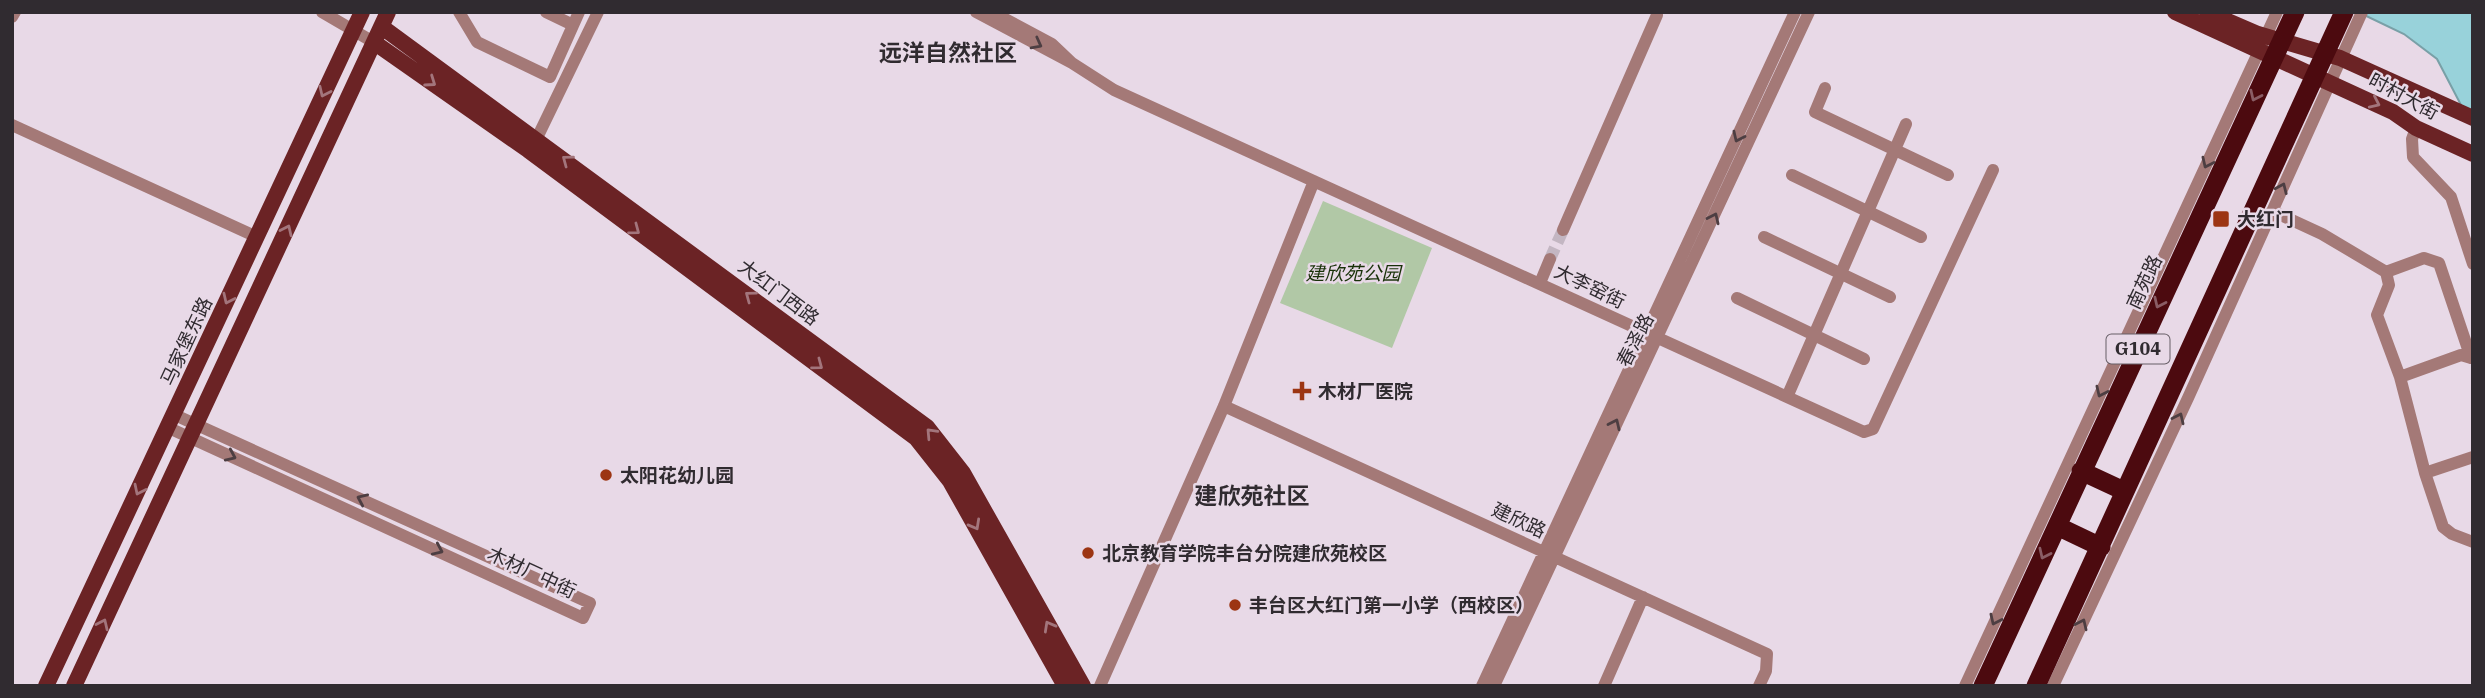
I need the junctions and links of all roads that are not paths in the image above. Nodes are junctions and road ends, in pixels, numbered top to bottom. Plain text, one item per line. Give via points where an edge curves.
1 (15, 12) edge
2 (322, 12) edge
3 (362, 12) edge
4 (459, 12) edge
5 (545, 12) edge
6 (579, 12) edge
7 (598, 12) edge
8 (976, 12) edge
9 (992, 12) edge
10 (1795, 12) edge
11 (1809, 12) edge
12 (2175, 12) edge
13 (2207, 12) edge
14 (2277, 12) edge
15 (2295, 12) edge
16 (2361, 12) edge
17 (1657, 15) dead end
18 (12, 17) edge
19 (385, 20) edge
20 (2346, 21) edge
21 (573, 25) junction
22 (354, 31) junction
23 (375, 43) junction
24 (2270, 46) junction
25 (2333, 56) junction
26 (1072, 63) junction
27 (2322, 78) junction
28 (1825, 88) dead end
29 (2473, 118) edge
30 (1906, 124) dead end
31 (12, 125) edge
32 (2416, 128) junction
33 (537, 138) junction
34 (1895, 149) junction
35 (2473, 154) edge
36 (1993, 170) dead end
37 (1792, 175) dead end
38 (1948, 175) dead end
39 (1314, 181) junction
40 (1868, 211) junction
41 (2272, 211) junction
42 (1563, 230) tunnel mouth
43 (257, 237) junction
44 (1764, 237) dead end
45 (1922, 237) dead end
46 (1550, 259) tunnel mouth
47 (2473, 264) edge
48 (2386, 272) junction
49 (1840, 273) junction
50 (1540, 283) junction
51 (1890, 296) dead end
52 (1737, 298) dead end
53 (1814, 335) junction
54 (1651, 336) junction
55 (1864, 359) dead end
56 (2472, 360) edge
57 (2400, 377) junction
58 (1787, 397) junction
59 (1224, 406) junction
60 (172, 422) junction
61 (193, 431) junction
62 (2473, 457) edge
63 (2081, 471) junction
64 (2425, 473) junction
65 (2124, 491) junction
66 (2057, 526) junction
67 (2473, 542) edge
68 (2101, 547) junction
69 (1548, 554) junction
70 (1643, 597) junction
71 (46, 686) edge
72 (74, 686) edge
73 (1065, 686) edge
74 (1083, 686) edge
75 (1100, 686) edge
76 (1482, 686) edge
77 (1494, 686) edge
78 (1604, 686) edge
79 (1759, 686) edge
80 (1965, 686) edge
81 (1983, 686) edge
82 (2036, 686) edge
83 (2053, 686) edge

1 - 18 street
2 - 22 street, 大红门西路
3 - 19 street, 大红门西路
3 - 22 main road, 马家堡东路
4 - 21 street via 477,42 550,77
5 - 21 street
6 - 21 street
7 - 33 street
8 -> 26 street, 大李窑街
9 - 26 street, 大李窑街 via 1052,44
10 -> 54 street, 春泽路
54 -> 11 street, 春泽路
12 - 24 main road
13 - 24 main road
14 - 24 street
15 - 24 highway, 南苑路 / G104
16 - 20 street
17 - 42 street
19 - 23 main road
19 - 33 main road, 大红门西路
20 - 25 highway, G104
22 - 23 street, 大红门西路
22 -> 43 main road, 马家堡东路
61 -> 23 main road
23 -> 73 main road, 大红门西路 via 528,150 916,438 950,481
24 - 25 main road, 时村大街
24 - 27 main road, 时村大街
24 -> 63 highway, 南苑路 / G104
24 -> 80 street
25 - 27 highway, G104
25 - 29 main road, 时村大街
26 - 39 street, 大李窑街 via 1114,90
27 -> 32 main road, 时村大街
41 -> 27 street
27 - 65 highway, G104
28 - 34 street via 1815,112
30 - 34 street
31 - 43 street
32 - 35 main road, 时村大街
32 - 47 street via 2413,157 2451,197
74 -> 33 main road, 大红门西路 via 963,473 927,427
34 - 38 street
34 - 40 street
36 - 58 street, 大李窑街 via 1873,429 1864,432
37 - 40 street
39 - 50 street, 大李窑街
39 - 59 street
40 - 45 street
40 - 49 street
41 - 48 street
83 -> 41 street
43 -> 60 main road, 马家堡东路
44 - 49 street
46 - 50 street
48 - 56 street via 2424,258 2439,263
48 - 57 street via 2389,285 2376,315
49 - 51 street
49 - 53 street
50 - 54 street, 大李窑街
52 - 53 street
53 - 55 street
53 - 58 street
54 - 58 street, 大李窑街
54 - 69 street, 春泽路
56 - 57 street via 2461,355
57 - 64 street
59 - 69 street, 建欣路
59 - 75 street
60 - 61 street, 木材厂中街
60 -> 71 main road, 马家堡东路
61 -> 61 street, 木材厂中街 via 583,618 590,603
72 -> 61 main road
62 - 64 street
63 - 65 highway
63 - 66 highway, 南苑路 / G104
64 - 67 street via 2444,527
65 - 68 highway, G104
66 - 68 highway
66 -> 81 highway, 南苑路 / G104
68 - 82 highway, G104
69 - 70 street, 建欣路
69 - 76 street, 春泽路
69 - 77 street, 春泽路
70 - 78 street
70 - 79 street, 建欣路 via 1767,654

